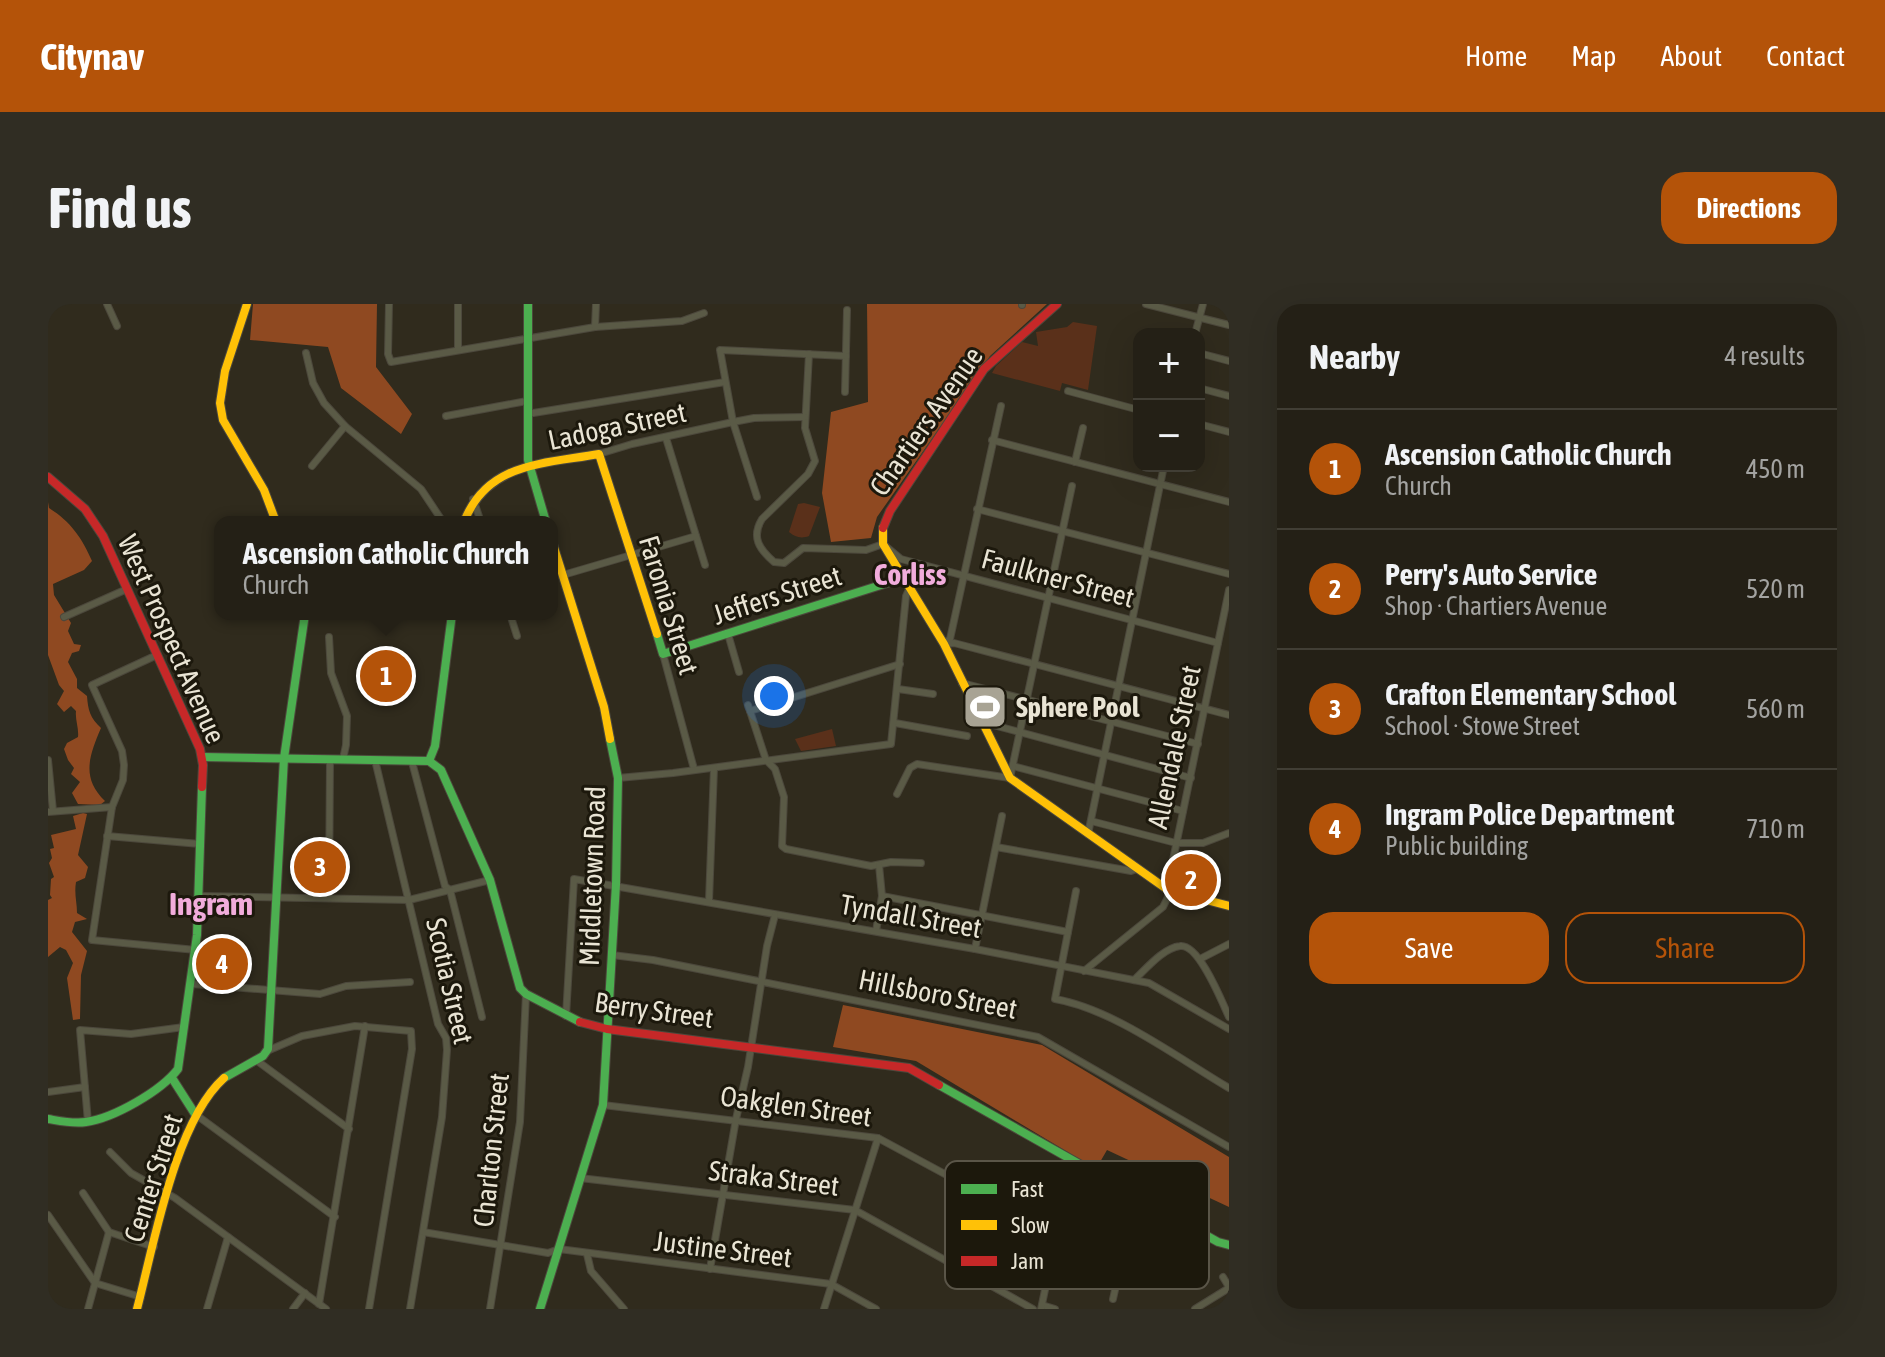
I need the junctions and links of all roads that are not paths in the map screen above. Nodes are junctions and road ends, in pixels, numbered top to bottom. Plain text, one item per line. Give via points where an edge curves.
1 (107, 304) edge
2 (247, 304) edge
3 (389, 304) edge
4 (458, 304) edge
5 (528, 304) edge
6 (596, 304) edge
7 (1057, 304) edge
8 (1146, 304) edge
9 (1203, 304) edge
10 (847, 310) dead end
11 (704, 313) dead end
12 (1200, 317) junction
13 (1229, 325) edge
14 (117, 326) dead end
15 (595, 327) junction
16 (1197, 328) edge
17 (528, 338) junction
18 (458, 349) junction
19 (306, 353) dead end
20 (809, 354) junction
21 (1205, 355) edge
22 (846, 356) junction
23 (1229, 361) edge
24 (725, 382) junction
25 (1205, 390) edge
26 (1068, 391) dead end
27 (845, 392) dead end
28 (1229, 396) edge
29 (527, 401) junction
30 (1001, 406) dead end
31 (1133, 408) edge
32 (527, 414) junction
33 (446, 416) dead end
34 (805, 417) junction
35 (733, 422) junction
36 (345, 426) junction
37 (1205, 426) edge
38 (1083, 428) dead end
39 (1229, 432) edge
40 (666, 438) junction
41 (992, 440) junction
42 (599, 454) junction
43 (1075, 462) junction
44 (312, 466) dead end
45 (528, 467) junction
46 (1163, 472) edge
47 (48, 477) edge
48 (1161, 483) junction
49 (1072, 486) dead end
50 (757, 497) dead end
51 (473, 498) junction
52 (1229, 502) edge
53 (977, 509) junction
54 (274, 516) edge
55 (439, 516) edge
56 (466, 516) edge
57 (479, 516) edge
58 (544, 516) edge
59 (1063, 531) junction
60 (696, 536) junction
61 (883, 544) junction
62 (1146, 553) junction
63 (631, 554) junction
64 (558, 560) edge
65 (705, 565) dead end
66 (1229, 574) edge
67 (563, 575) junction
68 (963, 576) junction
69 (903, 578) junction
70 (910, 587) junction
71 (127, 589) junction
72 (1228, 595) edge
73 (1048, 598) junction
74 (64, 617) dead end
75 (304, 620) edge
76 (451, 620) edge
77 (512, 620) edge
78 (1132, 621) junction
79 (728, 634) junction
80 (517, 636) dead end
81 (329, 637) dead end
82 (1218, 643) junction
83 (944, 644) junction
84 (663, 654) junction
85 (157, 655) junction
86 (900, 664) junction
87 (1034, 666) junction
88 (739, 672) dead end
89 (962, 683) junction
90 (1119, 687) junction
91 (898, 689) junction
92 (933, 694) dead end
93 (1027, 699) junction
94 (1205, 710) junction
95 (1229, 715) edge
96 (982, 722) junction
97 (1112, 722) junction
98 (895, 723) junction
99 (1020, 733) junction
100 (967, 736) dead end
101 (1198, 744) junction
102 (1105, 754) junction
103 (202, 757) junction
104 (284, 758) junction
105 (330, 759) junction
106 (343, 759) junction
107 (48, 760) edge
108 (375, 760) junction
109 (766, 760) junction
110 (429, 761) junction
111 (412, 762) junction
112 (1013, 766) junction
113 (714, 768) junction
114 (694, 769) junction
115 (618, 778) junction
116 (1010, 778) junction
117 (1191, 778) junction
118 (1097, 788) junction
119 (897, 794) dead end
120 (112, 807) junction
121 (1183, 811) junction
122 (50, 812) edge
123 (1002, 816) dead end
124 (1091, 821) junction
125 (1229, 833) edge
126 (1088, 834) junction
127 (107, 836) junction
128 (1176, 843) junction
129 (200, 844) junction
130 (996, 847) junction
131 (921, 863) dead end
132 (879, 865) junction
133 (1137, 869) junction
134 (490, 880) junction
135 (616, 884) junction
136 (450, 890) junction
137 (1168, 890) junction
138 (1076, 891) dead end
139 (199, 896) junction
140 (882, 896) junction
141 (277, 897) junction
142 (329, 898) junction
143 (409, 900) junction
144 (709, 901) junction
145 (1229, 906) edge
146 (981, 914) junction
147 (775, 915) junction
148 (876, 931) junction
149 (1068, 932) junction
150 (1229, 944) edge
151 (975, 949) junction
152 (196, 950) junction
153 (612, 955) junction
154 (1200, 959) junction
155 (1061, 966) junction
156 (1084, 971) junction
157 (1134, 980) junction
158 (410, 982) dead end
159 (761, 982) junction
160 (192, 984) junction
161 (272, 992) junction
162 (526, 994) junction
163 (566, 1016) junction
164 (482, 1017) dead end
165 (1229, 1017) edge
166 (365, 1026) junction
167 (184, 1027) junction
168 (607, 1029) junction
169 (1229, 1029) edge
170 (750, 1046) junction
171 (268, 1048) junction
172 (256, 1060) junction
173 (174, 1081) junction
174 (85, 1087) junction
175 (1229, 1088) edge
176 (48, 1092) edge
177 (603, 1105) junction
178 (195, 1114) junction
179 (48, 1119) edge
180 (736, 1119) junction
181 (88, 1122) junction
182 (349, 1129) junction
183 (878, 1138) junction
184 (1229, 1147) edge
185 (110, 1152) dead end
186 (1072, 1160) edge
187 (945, 1174) edge
188 (580, 1178) junction
189 (167, 1192) junction
190 (83, 1193) dead end
191 (722, 1194) junction
192 (855, 1210) junction
193 (48, 1215) edge
194 (335, 1217) junction
195 (109, 1232) junction
196 (423, 1232) junction
197 (228, 1237) junction
198 (1209, 1237) edge
199 (502, 1244) junction
200 (1229, 1245) edge
201 (154, 1247) junction
202 (559, 1249) junction
203 (587, 1254) junction
204 (945, 1260) edge
205 (710, 1269) junction
206 (1223, 1277) dead end
207 (95, 1283) junction
208 (831, 1284) junction
209 (1229, 1287) edge
210 (997, 1289) edge
211 (1115, 1289) edge
212 (305, 1293) junction
213 (141, 1297) junction
214 (1113, 1299) dead end
215 (322, 1307) edge
216 (620, 1307) edge
217 (1042, 1307) edge
218 (88, 1309) edge
219 (137, 1309) edge
220 (207, 1309) edge
221 (293, 1309) edge
222 (369, 1309) edge
223 (410, 1309) edge
224 (490, 1309) edge
225 (540, 1309) edge
226 (824, 1309) edge
227 (876, 1309) edge
228 (1033, 1309) edge
229 (1055, 1309) edge
230 (1195, 1309) edge

1 - 14 street
2 - 54 street via 220,403 227,429
3 - 18 street via 391,362
4 - 18 street
5 - 17 street
6 - 15 street
7 - 61 street, Chartiers Avenue via 984,369 890,511
8 - 12 street
9 - 12 street
10 - 22 street
11 - 15 street via 682,321
12 - 13 street
12 - 16 street
15 - 17 street
17 - 18 street
17 - 29 street
19 - 36 street via 313,383
20 - 22 street
20 - 24 street via 720,350
20 - 34 street
21 - 23 street
22 - 27 street
24 - 32 street
24 - 35 street
25 - 28 street
26 - 31 street
29 - 32 street
29 - 33 street
30 - 41 street
32 - 45 street
34 - 35 street, Ladoga Street
34 - 61 street via 815,454 813,467 762,519 758,545 774,562 784,563 803,548 866,550
35 - 40 street, Ladoga Street
35 - 50 street
36 - 44 street
36 - 55 street via 421,489
37 - 39 street
38 - 43 street
40 - 42 street, Ladoga Street
40 - 60 street
41 - 43 street
41 - 53 street
42 - 45 street, Ladoga Street
42 - 63 street, Faronia Street
43 - 48 street
45 - 51 street, Ladoga Street via 487,482
45 - 58 street
46 - 48 street
47 - 71 street, West Prospect Avenue via 92,517
48 - 52 street
48 - 62 street
49 - 59 street
51 - 56 street
51 - 57 street
53 - 59 street
53 - 68 street
59 - 62 street
59 - 73 street
60 - 63 street
60 - 65 street
61 - 68 street, Faulkner Street via 901,559
61 - 69 street
62 - 66 street
62 - 78 street
63 - 67 street
63 - 84 street, Faronia Street
64 - 67 street, Middletown Road
67 - 115 street, Middletown Road via 607,718
68 - 73 street, Faulkner Street
68 - 83 street via 950,639
69 - 70 street
69 - 79 street, Jeffers Street
70 - 83 street
70 - 86 street
71 - 74 street
71 - 85 street, West Prospect Avenue
72 - 82 street, Allendale Street
73 - 78 street, Faulkner Street
73 - 87 street
75 - 104 street
76 - 110 street
77 - 80 street
78 - 82 street, Faulkner Street
78 - 90 street
79 - 84 street, Jeffers Street
79 - 88 street
81 - 106 street via 331,673 347,716
82 - 94 street, Allendale Street
83 - 87 street
83 - 89 street
84 - 114 street, Faronia Street
85 - 103 street, West Prospect Avenue
85 - 120 street via 92,685 122,751 123,780
86 - 91 street
86 - 109 street via 749,708
87 - 90 street
87 - 93 street
89 - 93 street
89 - 96 street
90 - 94 street
90 - 97 street
91 - 92 street
91 - 98 street
93 - 97 street
93 - 99 street
94 - 95 street
94 - 101 street, Allendale Street
96 - 99 street
96 - 116 street
97 - 101 street
97 - 102 street
98 - 100 street
98 - 109 street via 891,744
99 - 102 street
99 - 112 street
101 - 117 street, Allendale Street
102 - 117 street
102 - 118 street
103 - 104 street
103 - 129 street, West Prospect Avenue
104 - 105 street
104 - 141 street
105 - 106 street
105 - 142 street
106 - 108 street
107 - 122 street
108 - 111 street
108 - 143 street, Scotia Street
109 - 113 street
109 - 132 street via 775,769 784,797 782,846
110 - 111 street
110 - 134 street via 441,770
111 - 136 street
112 - 116 street
112 - 118 street
113 - 114 street
113 - 144 street
114 - 115 street
115 - 135 street, Middletown Road
116 - 119 street via 917,764
116 - 126 street
117 - 121 street, Allendale Street
118 - 121 street
118 - 124 street
120 - 122 street
120 - 127 street
121 - 128 street, Allendale Street
123 - 130 street
124 - 126 street
124 - 128 street
125 - 128 street via 1203,843
126 - 133 street
127 - 129 street
127 - 152 street via 92,940
128 - 137 street, Allendale Street
129 - 139 street, West Prospect Avenue
130 - 133 street
130 - 146 street
131 - 132 street
132 - 140 street
133 - 137 street
134 - 136 street
134 - 162 street via 515,977
135 - 144 street, Tyndall Street
135 - 153 street, Middletown Road
135 - 163 street, Tyndall Street via 574,879
136 - 143 street
136 - 164 street
137 - 145 street
137 - 156 street, Allendale Street via 1163,907
138 - 149 street
139 - 141 street
139 - 152 street, West Prospect Avenue
140 - 146 street
140 - 148 street
141 - 142 street
141 - 161 street
142 - 143 street
143 - 196 street, Scotia Street via 447,1050
144 - 147 street, Tyndall Street
146 - 149 street
146 - 151 street
147 - 148 street, Tyndall Street
147 - 159 street
148 - 151 street, Tyndall Street
149 - 155 street
150 - 154 street
151 - 155 street, Tyndall Street
152 - 160 street, West Prospect Avenue
153 - 159 street, Hillsboro Street
153 - 168 street, Middletown Road
154 - 157 street via 1180,946
154 - 165 street
155 - 156 street, Tyndall Street
155 - 175 street via 1055,999 1122,1024
156 - 157 street, Tyndall Street
157 - 169 street, Tyndall Street via 1149,983
158 - 161 street via 346,986 320,994
159 - 170 street
159 - 184 street, Hillsboro Street via 1038,1037
160 - 161 street
160 - 167 street, West Prospect Avenue
161 - 171 street
162 - 163 street, Berry Street
162 - 199 street, Charlton Street via 520,1122
163 - 168 street, Berry Street
166 - 171 street via 307,1034
166 - 182 street
166 - 222 street via 411,1031 412,1049
167 - 173 street, West Prospect Avenue
167 - 174 street via 131,1034 80,1030
168 - 170 street, Berry Street
168 - 177 street, Middletown Road
170 - 180 street
170 - 186 street, Berry Street via 909,1068
171 - 172 street, Center Street
172 - 178 street, Center Street via 222,1079
172 - 182 street
173 - 178 street
173 - 181 street
174 - 176 street
174 - 181 street
177 - 180 street, Oakglen Street
177 - 188 street, Middletown Road
178 - 189 street, Center Street
178 - 194 street
179 - 181 street
180 - 183 street, Oakglen Street
180 - 191 street
182 - 194 street
183 - 187 street, Oakglen Street
183 - 192 street
185 - 189 street via 131,1173
188 - 191 street, Straka Street
188 - 202 street, Middletown Road
189 - 197 street
189 - 201 street, Center Street
190 - 195 street
191 - 192 street, Straka Street
191 - 205 street
192 - 204 street, Straka Street
192 - 208 street
193 - 207 street
194 - 215 street
195 - 201 street
195 - 207 street
196 - 199 street, Justine Street
196 - 223 street, Scotia Street
197 - 212 street
197 - 220 street
198 - 200 street, Berry Street
199 - 202 street, Justine Street via 548,1253
199 - 224 street, Charlton Street
201 - 213 street, Center Street
202 - 203 street, Justine Street
202 - 225 street, Middletown Road
203 - 205 street, Justine Street
203 - 216 street via 591,1271
205 - 208 street, Justine Street
206 - 209 street
207 - 213 street
207 - 218 street
208 - 226 street
208 - 227 street, Justine Street
209 - 230 street
210 - 228 street, Straka Street
211 - 214 street
212 - 215 street
212 - 221 street
213 - 219 street, Center Street
217 - 229 street

